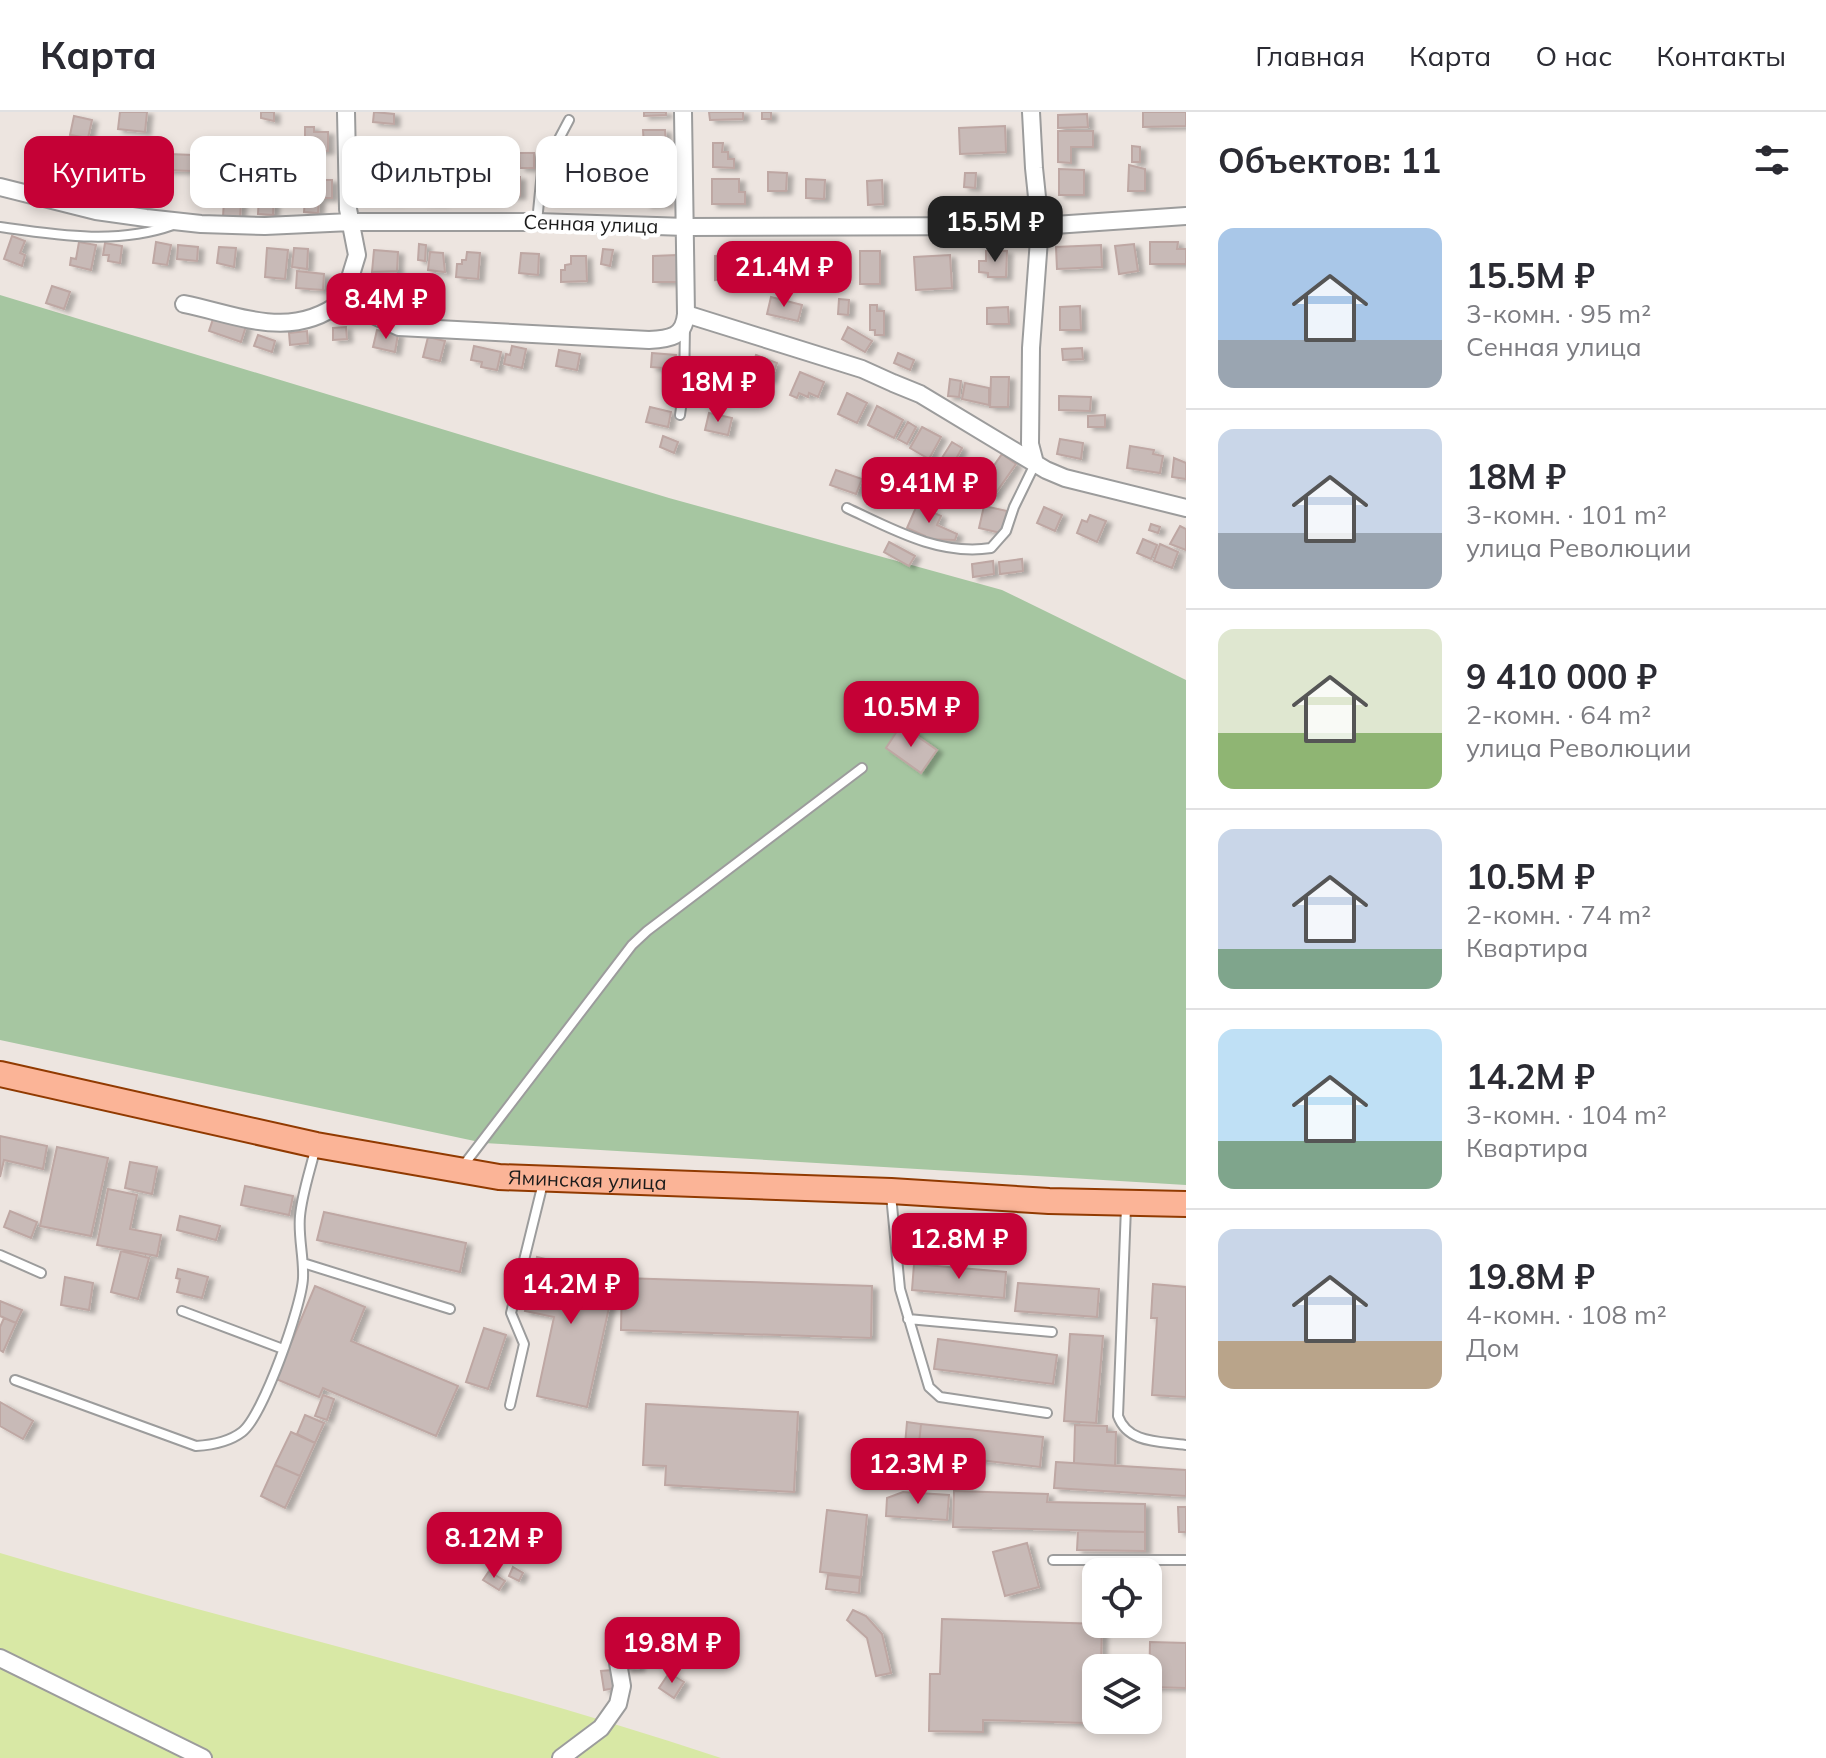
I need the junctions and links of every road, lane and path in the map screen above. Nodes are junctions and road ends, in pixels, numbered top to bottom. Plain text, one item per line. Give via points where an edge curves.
1 (346, 112) edge
2 (683, 112) edge
3 (1031, 112) edge
4 (569, 120) dead end
5 (0, 187) edge
6 (1186, 216) edge
7 (181, 222) junction
8 (351, 222) junction
9 (537, 222) junction
10 (1040, 226) junction
11 (0, 227) edge
12 (686, 227) junction
13 (343, 301) junction
14 (184, 304) dead end
15 (686, 320) junction
16 (680, 415) dead end
17 (1035, 463) junction
18 (847, 508) dead end
19 (1186, 508) edge
20 (862, 768) dead end
21 (0, 1074) edge
22 (316, 1145) junction
23 (460, 1170) junction
24 (544, 1179) junction
25 (891, 1191) junction
26 (1126, 1203) junction
27 (1186, 1204) edge
28 (0, 1255) edge
29 (303, 1263) junction
30 (41, 1273) dead end
31 (450, 1309) dead end
32 (182, 1311) dead end
33 (908, 1319) junction
34 (1052, 1332) dead end
35 (283, 1349) junction
36 (15, 1380) dead end
37 (510, 1405) dead end
38 (1047, 1413) dead end
39 (1186, 1445) edge
40 (1053, 1560) dead end
41 (1186, 1560) edge
42 (618, 1627) dead end
43 (0, 1658) edge
44 (203, 1758) edge
45 (561, 1758) edge

1 - 8 street
2 - 12 street
3 - 10 street
4 - 9 lane via 542,171
5 - 7 street, Сенная улица via 96,211
6 - 10 street, Сенная улица
7 - 8 street, Сенная улица
7 - 11 lane via 106,237
8 - 9 street, Сенная улица
8 - 13 street via 357,255
9 - 12 street, Сенная улица
10 - 12 street, Сенная улица
10 - 17 street via 1031,348 1030,444
12 - 15 street
13 - 14 street via 289,325
13 - 15 street via 399,327 649,340 677,336
15 - 16 lane
15 - 17 street via 883,378 920,394
17 - 18 lane via 1006,531 991,548 927,544
17 - 19 street via 1065,478
20 - 23 lane via 632,945
21 - 22 main road, Яминская улица
22 - 23 main road, Яминская улица
22 - 29 lane via 300,1211
23 - 24 main road, Яминская улица
24 - 25 main road, Яминская улица
24 - 37 lane via 511,1313 524,1344
25 - 26 main road, Яминская улица
25 - 33 lane via 897,1272
26 - 27 main road, Яминская улица
26 - 39 lane via 1118,1416 1124,1430 1137,1437
28 - 30 lane
29 - 31 lane
29 - 35 lane
32 - 35 lane
33 - 34 lane
33 - 38 lane via 934,1394
35 - 36 lane via 254,1418 244,1431 212,1445 180,1442
40 - 41 lane
42 - 45 street via 618,1704 601,1728
43 - 44 street

